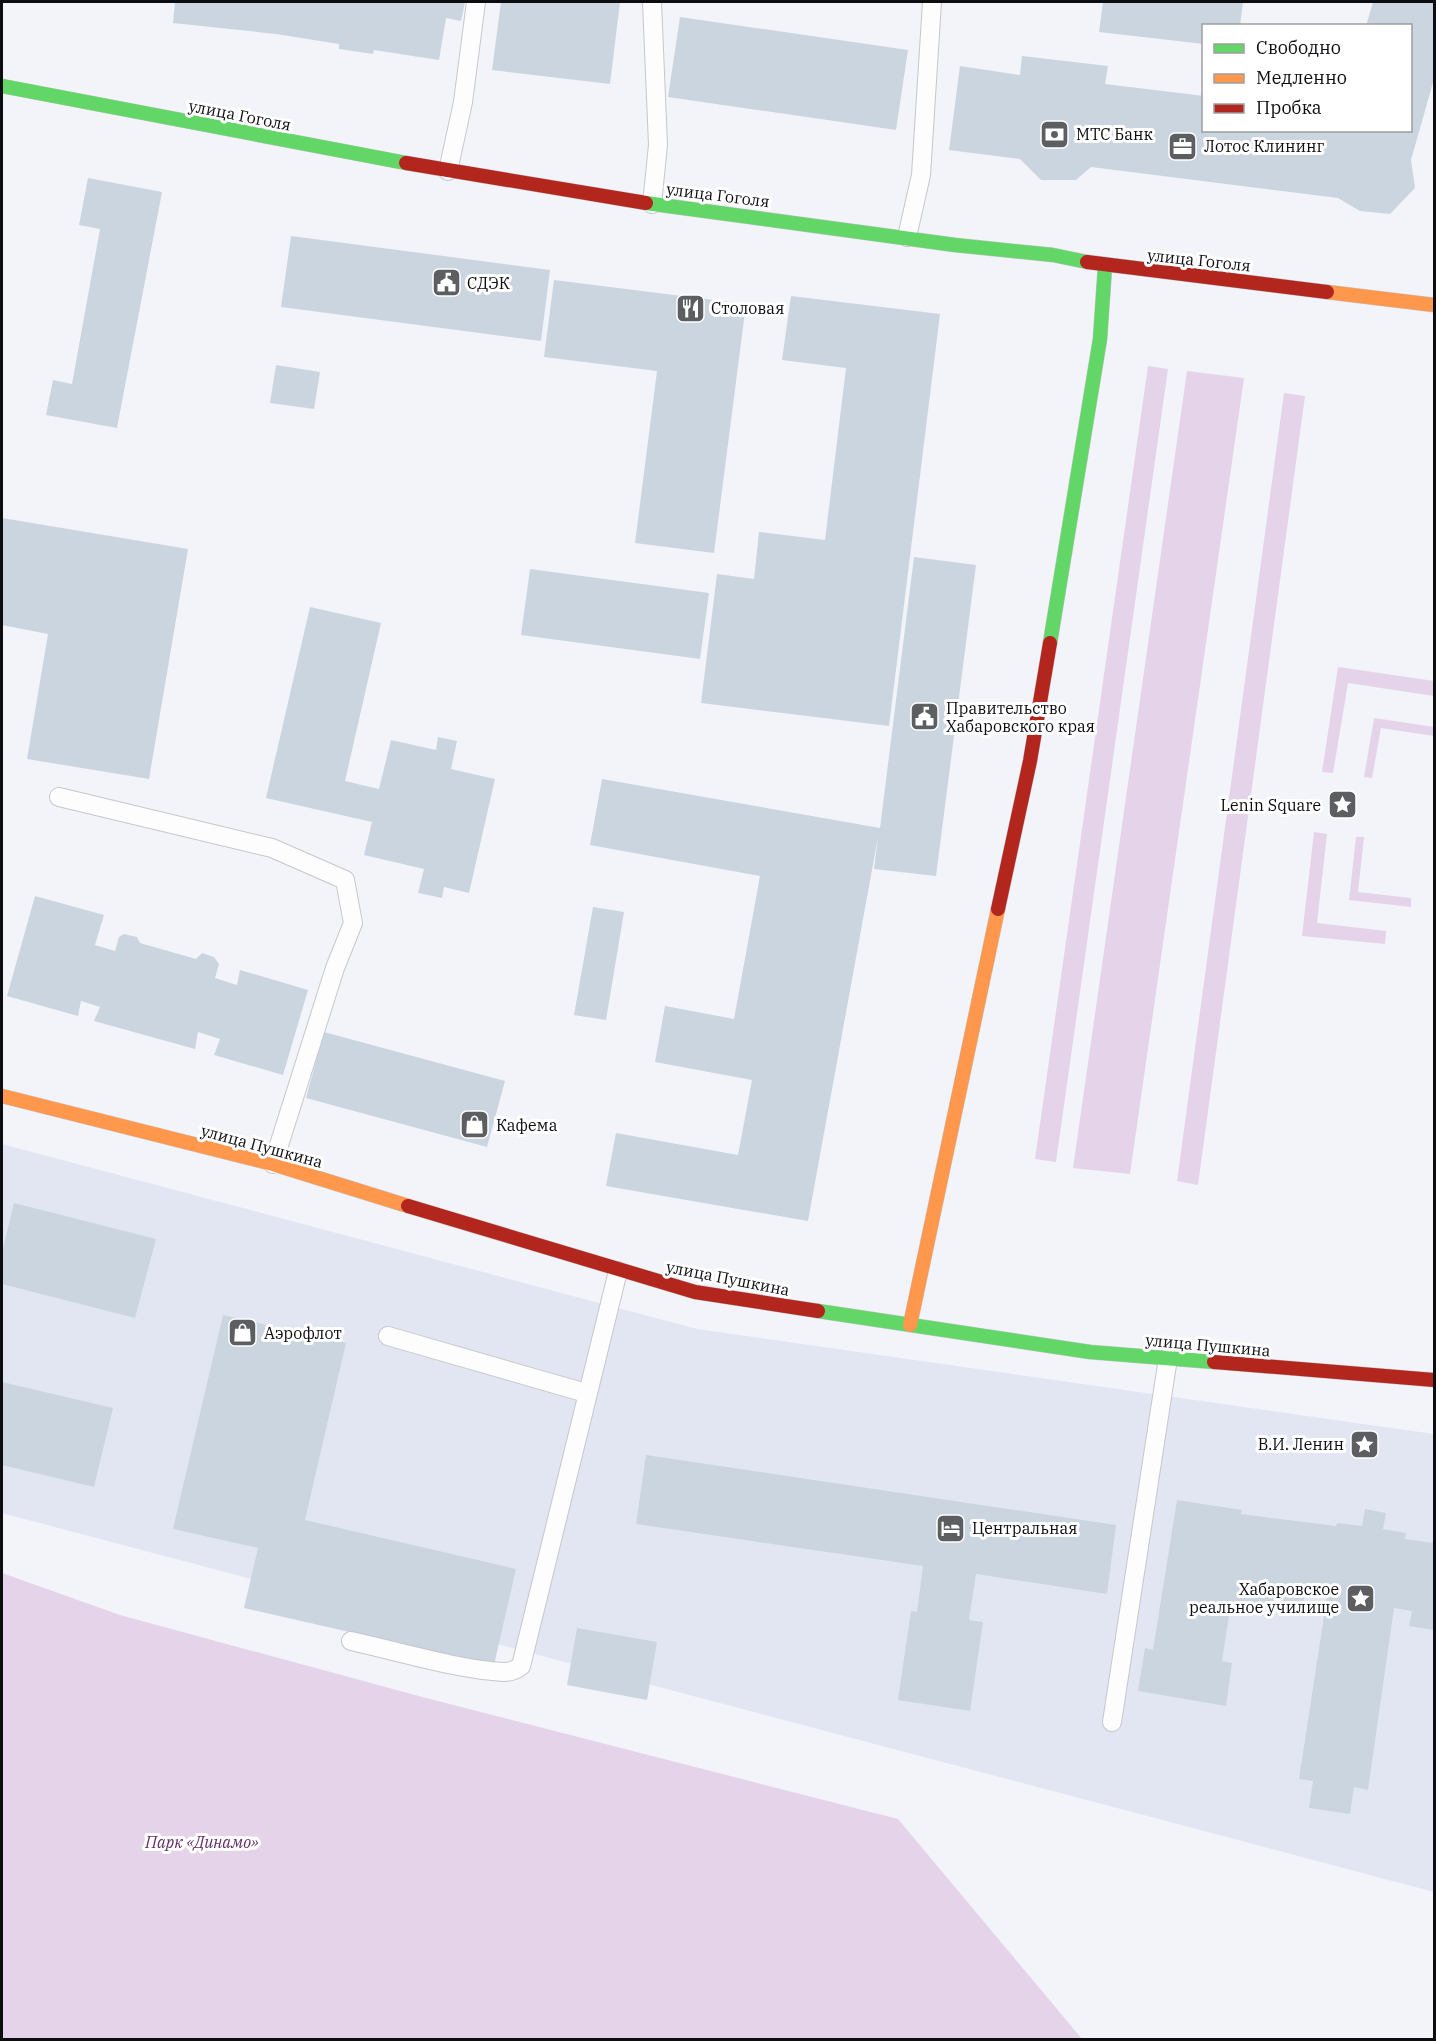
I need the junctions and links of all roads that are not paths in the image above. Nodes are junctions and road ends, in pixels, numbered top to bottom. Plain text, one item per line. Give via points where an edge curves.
1 (476, 2) edge
2 (652, 2) edge
3 (932, 2) edge
4 (2, 86) edge
5 (448, 171) junction
6 (652, 204) junction
7 (907, 237) junction
8 (1105, 266) junction
9 (1434, 305) edge
10 (59, 797) dead end
11 (2, 1096) edge
12 (273, 1164) junction
13 (618, 1271) junction
14 (910, 1325) junction
15 (388, 1336) dead end
16 (1168, 1358) junction
17 (1434, 1380) edge
18 (586, 1393) junction
19 (351, 1641) dead end
20 (1112, 1722) dead end

1 - 5 lane via 463,102
2 - 6 lane via 658,145
3 - 7 lane via 921,175
4 - 5 street, улица Гоголя
5 - 6 street, улица Гоголя
6 - 7 street, улица Гоголя
7 - 8 street, улица Гоголя via 1053,255
8 - 9 street, улица Гоголя
8 - 14 street via 1100,339 1030,761
10 - 12 lane via 272,848 345,880 353,923
11 - 12 street, улица Пушкина
12 - 13 street, улица Пушкина
13 - 14 street, улица Пушкина via 695,1292
13 - 18 lane
14 - 16 street, улица Пушкина via 1090,1352
15 - 18 lane
16 - 17 street, улица Пушкина
16 - 20 lane
18 - 19 lane via 521,1666 506,1672 478,1668

